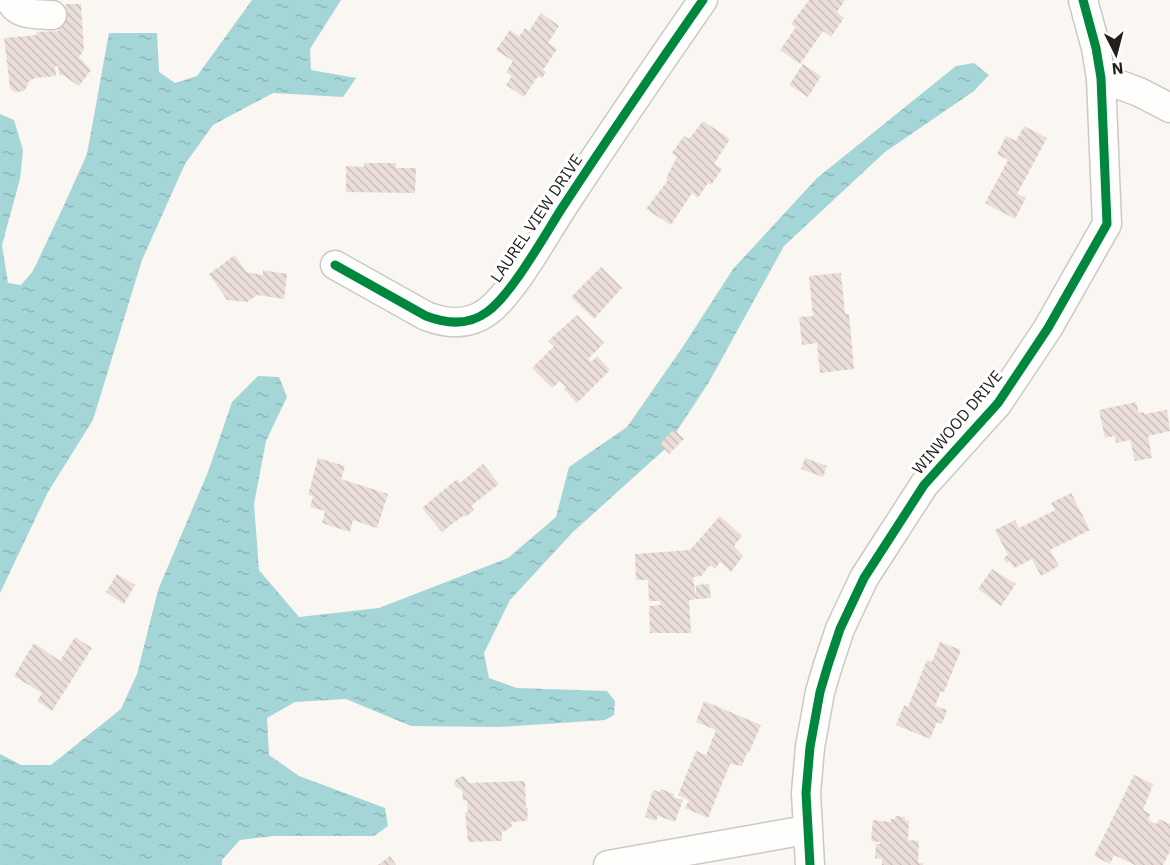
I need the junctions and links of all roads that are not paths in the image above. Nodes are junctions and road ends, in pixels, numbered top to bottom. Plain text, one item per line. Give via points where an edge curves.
1 (9, 0) edge
2 (703, 0) edge
3 (1083, 0) edge
4 (52, 15) dead end
5 (1101, 78) junction
6 (1170, 108) edge
7 (335, 265) dead end
8 (807, 830) junction
9 (608, 865) edge
10 (810, 865) edge

1 - 4 street via 23,13
2 - 7 street, LAUREL VIEW DRIVE via 516,278 486,313 471,320 442,322
3 - 5 street, WINWOOD DRIVE
5 - 6 street
5 - 8 street, WINWOOD DRIVE via 1107,224 1048,328 998,403 924,485 864,578 840,629 820,692 810,747
8 - 9 street
8 - 10 street, WINWOOD DRIVE

